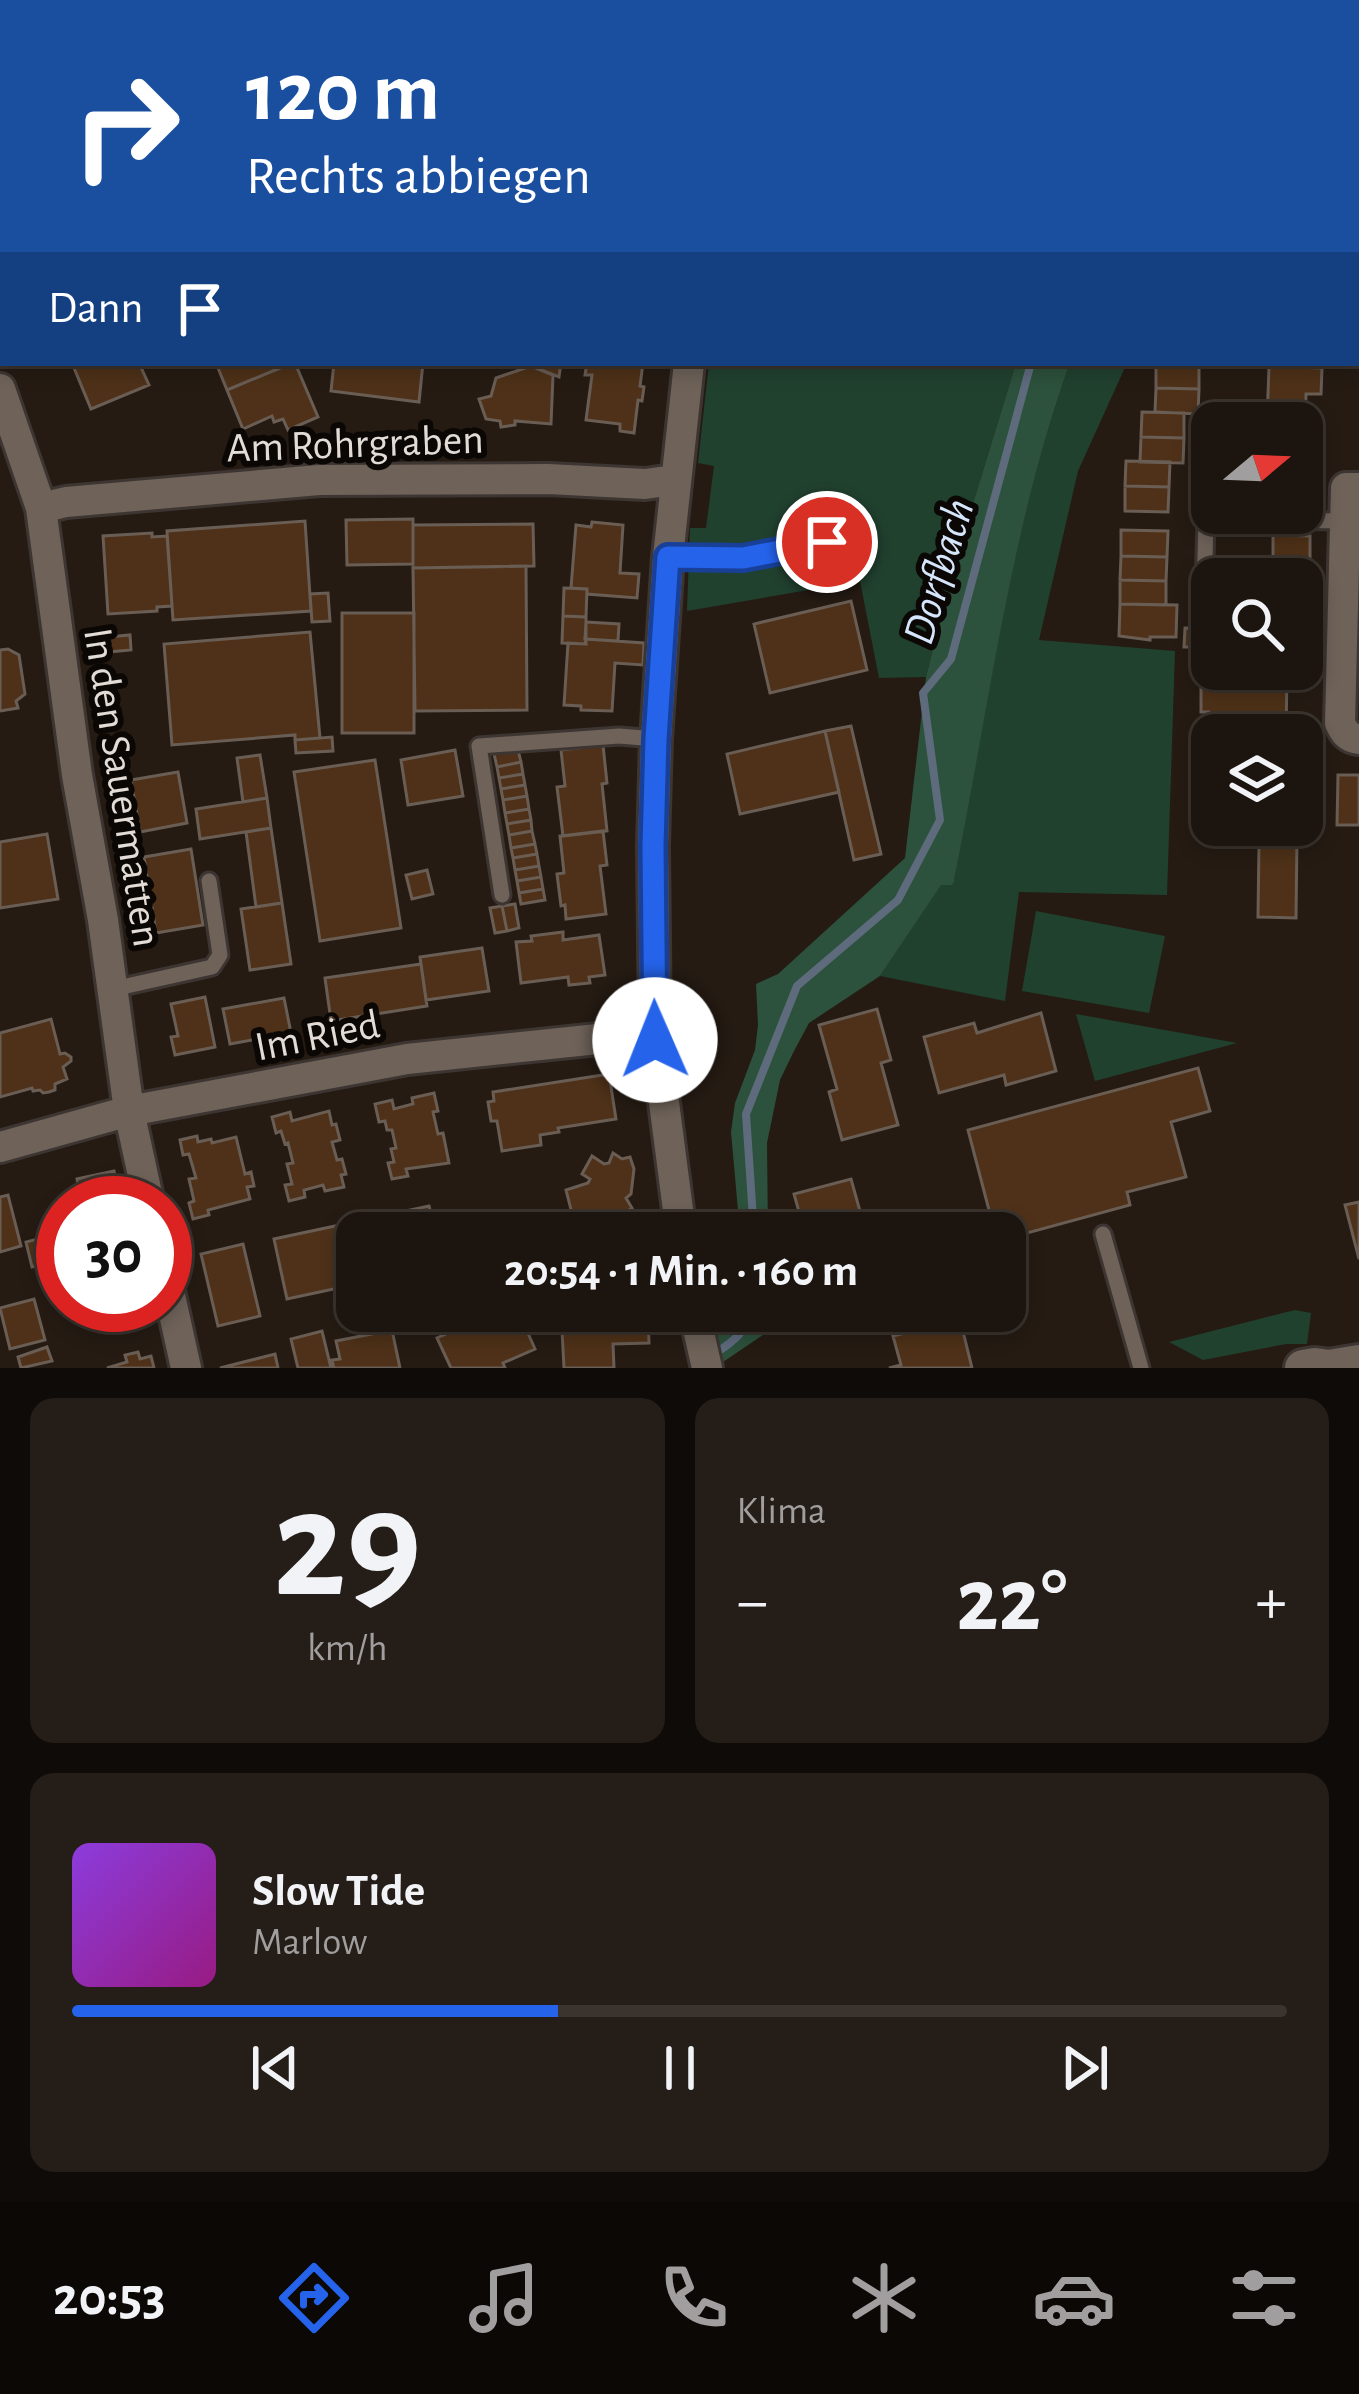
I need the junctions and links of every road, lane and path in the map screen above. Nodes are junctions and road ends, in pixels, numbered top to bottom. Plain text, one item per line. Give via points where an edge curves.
1 (689, 366) edge
2 (0, 389) edge
3 (674, 480) junction
4 (1359, 488) edge
5 (41, 508) junction
6 (1323, 521) edge
7 (1345, 521) junction
8 (852, 542) dead end
9 (668, 557) junction
10 (656, 739) junction
11 (1359, 739) edge
12 (209, 881) dead end
13 (502, 895) dead end
14 (113, 988) junction
15 (655, 1033) junction
16 (128, 1111) junction
17 (0, 1147) edge
18 (143, 1176) edge
19 (678, 1212) edge
20 (1103, 1234) dead end
21 (178, 1332) edge
22 (699, 1332) edge
23 (706, 1362) edge
24 (1359, 1363) edge
25 (1319, 1367) edge
26 (186, 1368) edge
27 (1141, 1368) edge

1 - 3 street
2 - 5 street, In den Sauermatten
3 - 5 street, Am Rohrgraben via 320,480
3 - 9 street
4 - 7 street via 1346,488
5 - 14 street, In den Sauermatten
6 - 7 lane
7 - 11 street via 1340,723
8 - 9 lane via 743,558
9 - 10 street
10 - 13 lane via 479,746
10 - 15 street
12 - 14 lane via 220,955 212,967
14 - 16 street, In den Sauermatten
15 - 16 street, Im Ried via 407,1059
15 - 19 street
16 - 17 street, Im Ried
16 - 18 street, In den Sauermatten
20 - 27 lane
21 - 26 street
22 - 23 street
24 - 25 main road

